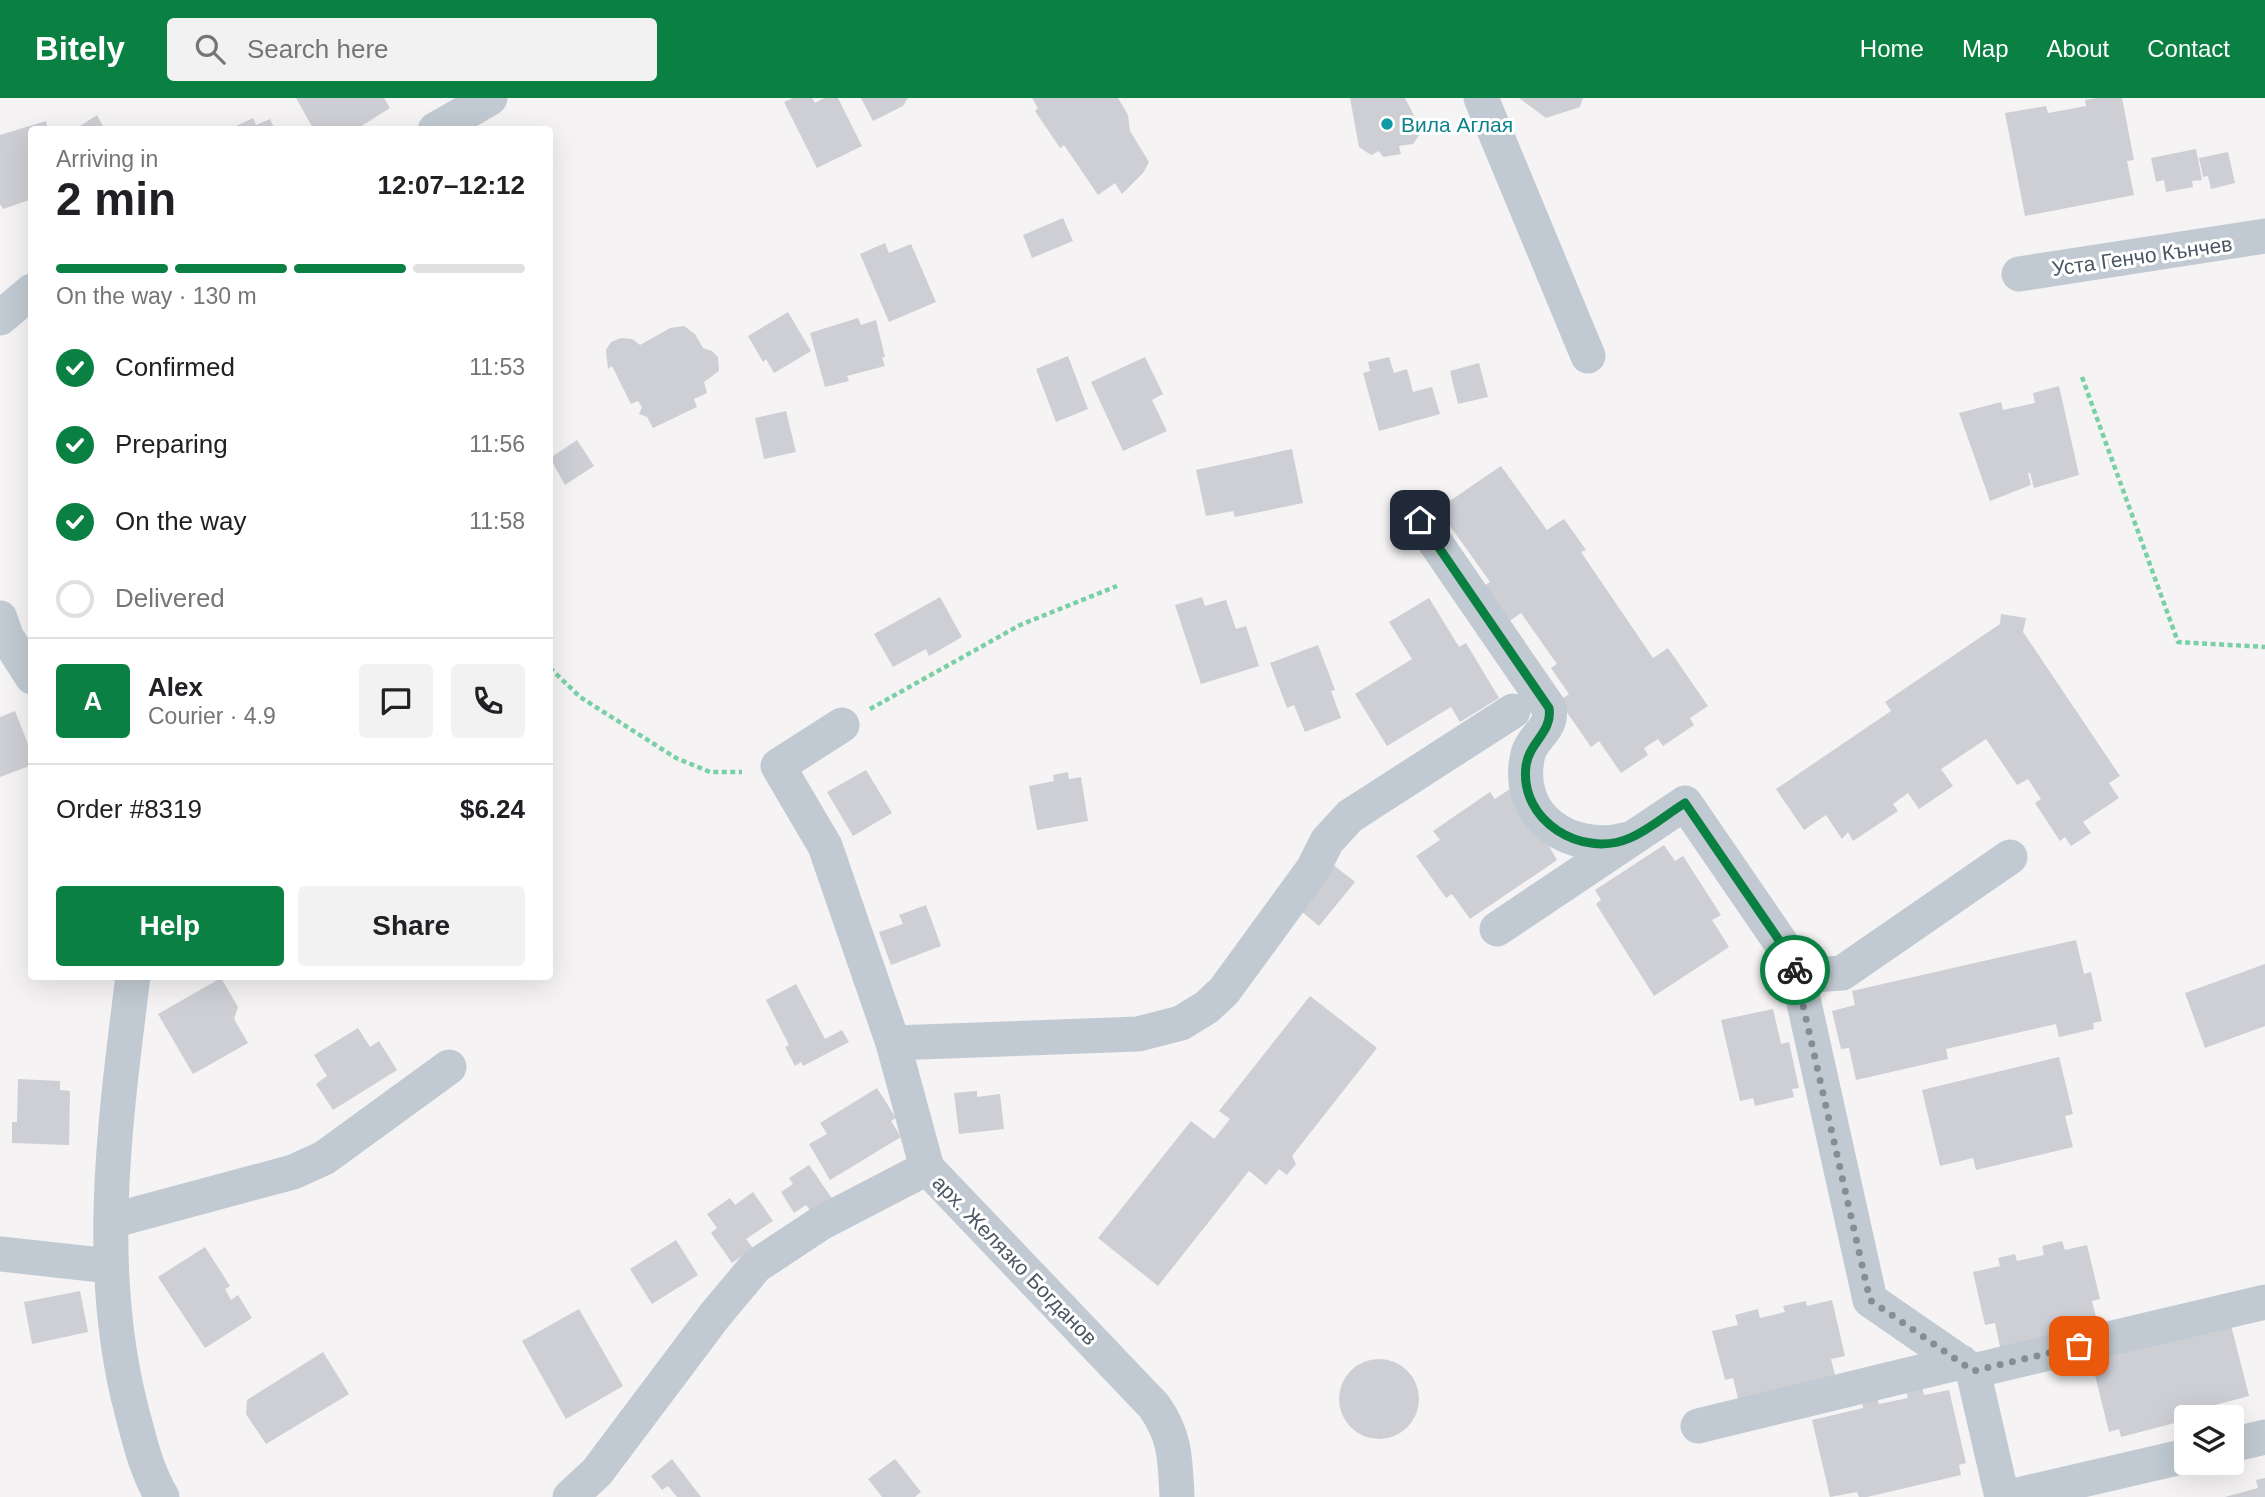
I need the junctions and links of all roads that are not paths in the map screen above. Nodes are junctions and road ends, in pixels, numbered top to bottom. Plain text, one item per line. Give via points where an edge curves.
1 (490, 98) edge
2 (1481, 98) edge
3 (442, 126) edge
4 (2265, 236) edge
5 (2019, 274) dead end
6 (28, 294) edge
7 (0, 318) edge
8 (1588, 356) dead end
9 (1420, 520) dead end
10 (0, 618) edge
11 (28, 671) edge
12 (1513, 711) dead end
13 (842, 725) road end
14 (1631, 838) junction
15 (2010, 857) dead end
16 (1497, 929) dead end
17 (1798, 976) junction
18 (133, 980) edge
19 (893, 1043) junction
20 (449, 1067) dead end
21 (927, 1168) junction
22 (111, 1221) junction
23 (0, 1255) edge
24 (110, 1266) junction
25 (2265, 1302) edge
26 (1967, 1366) junction
27 (1698, 1426) dead end
28 (2265, 1437) edge
29 (2244, 1442) edge
30 (2174, 1459) edge
31 (162, 1497) edge
32 (570, 1497) edge
33 (1177, 1497) edge
34 (2002, 1497) edge
35 (2009, 1497) edge

1 - 3 street
2 - 8 street
4 - 5 street, Уста Генчо Кънчев
6 - 7 street
9 - 14 street via 1549,708 1547,729 1529,750 1526,768 1534,806 1554,828 1580,842 1597,845
10 - 11 street
12 - 19 street via 1350,816 1327,841 1313,869 1224,991 1181,1023 1138,1034
13 - 19 street via 778,766 825,846
14 - 16 street
14 - 17 street via 1685,803 1781,943
15 - 17 street via 1842,973
17 - 26 street via 1870,1300
18 - 22 street via 115,1124
19 - 21 street
20 - 22 street via 324,1158 293,1172
21 - 32 street, арх. Желязко Богданов via 821,1223 756,1266 597,1472
21 - 33 street, арх. Желязко Богданов via 1154,1406 1173,1440
22 - 24 street
23 - 24 street
24 - 31 street via 122,1375 147,1471
25 - 26 street
26 - 27 street
26 - 34 street
28 - 29 street
30 - 35 street

